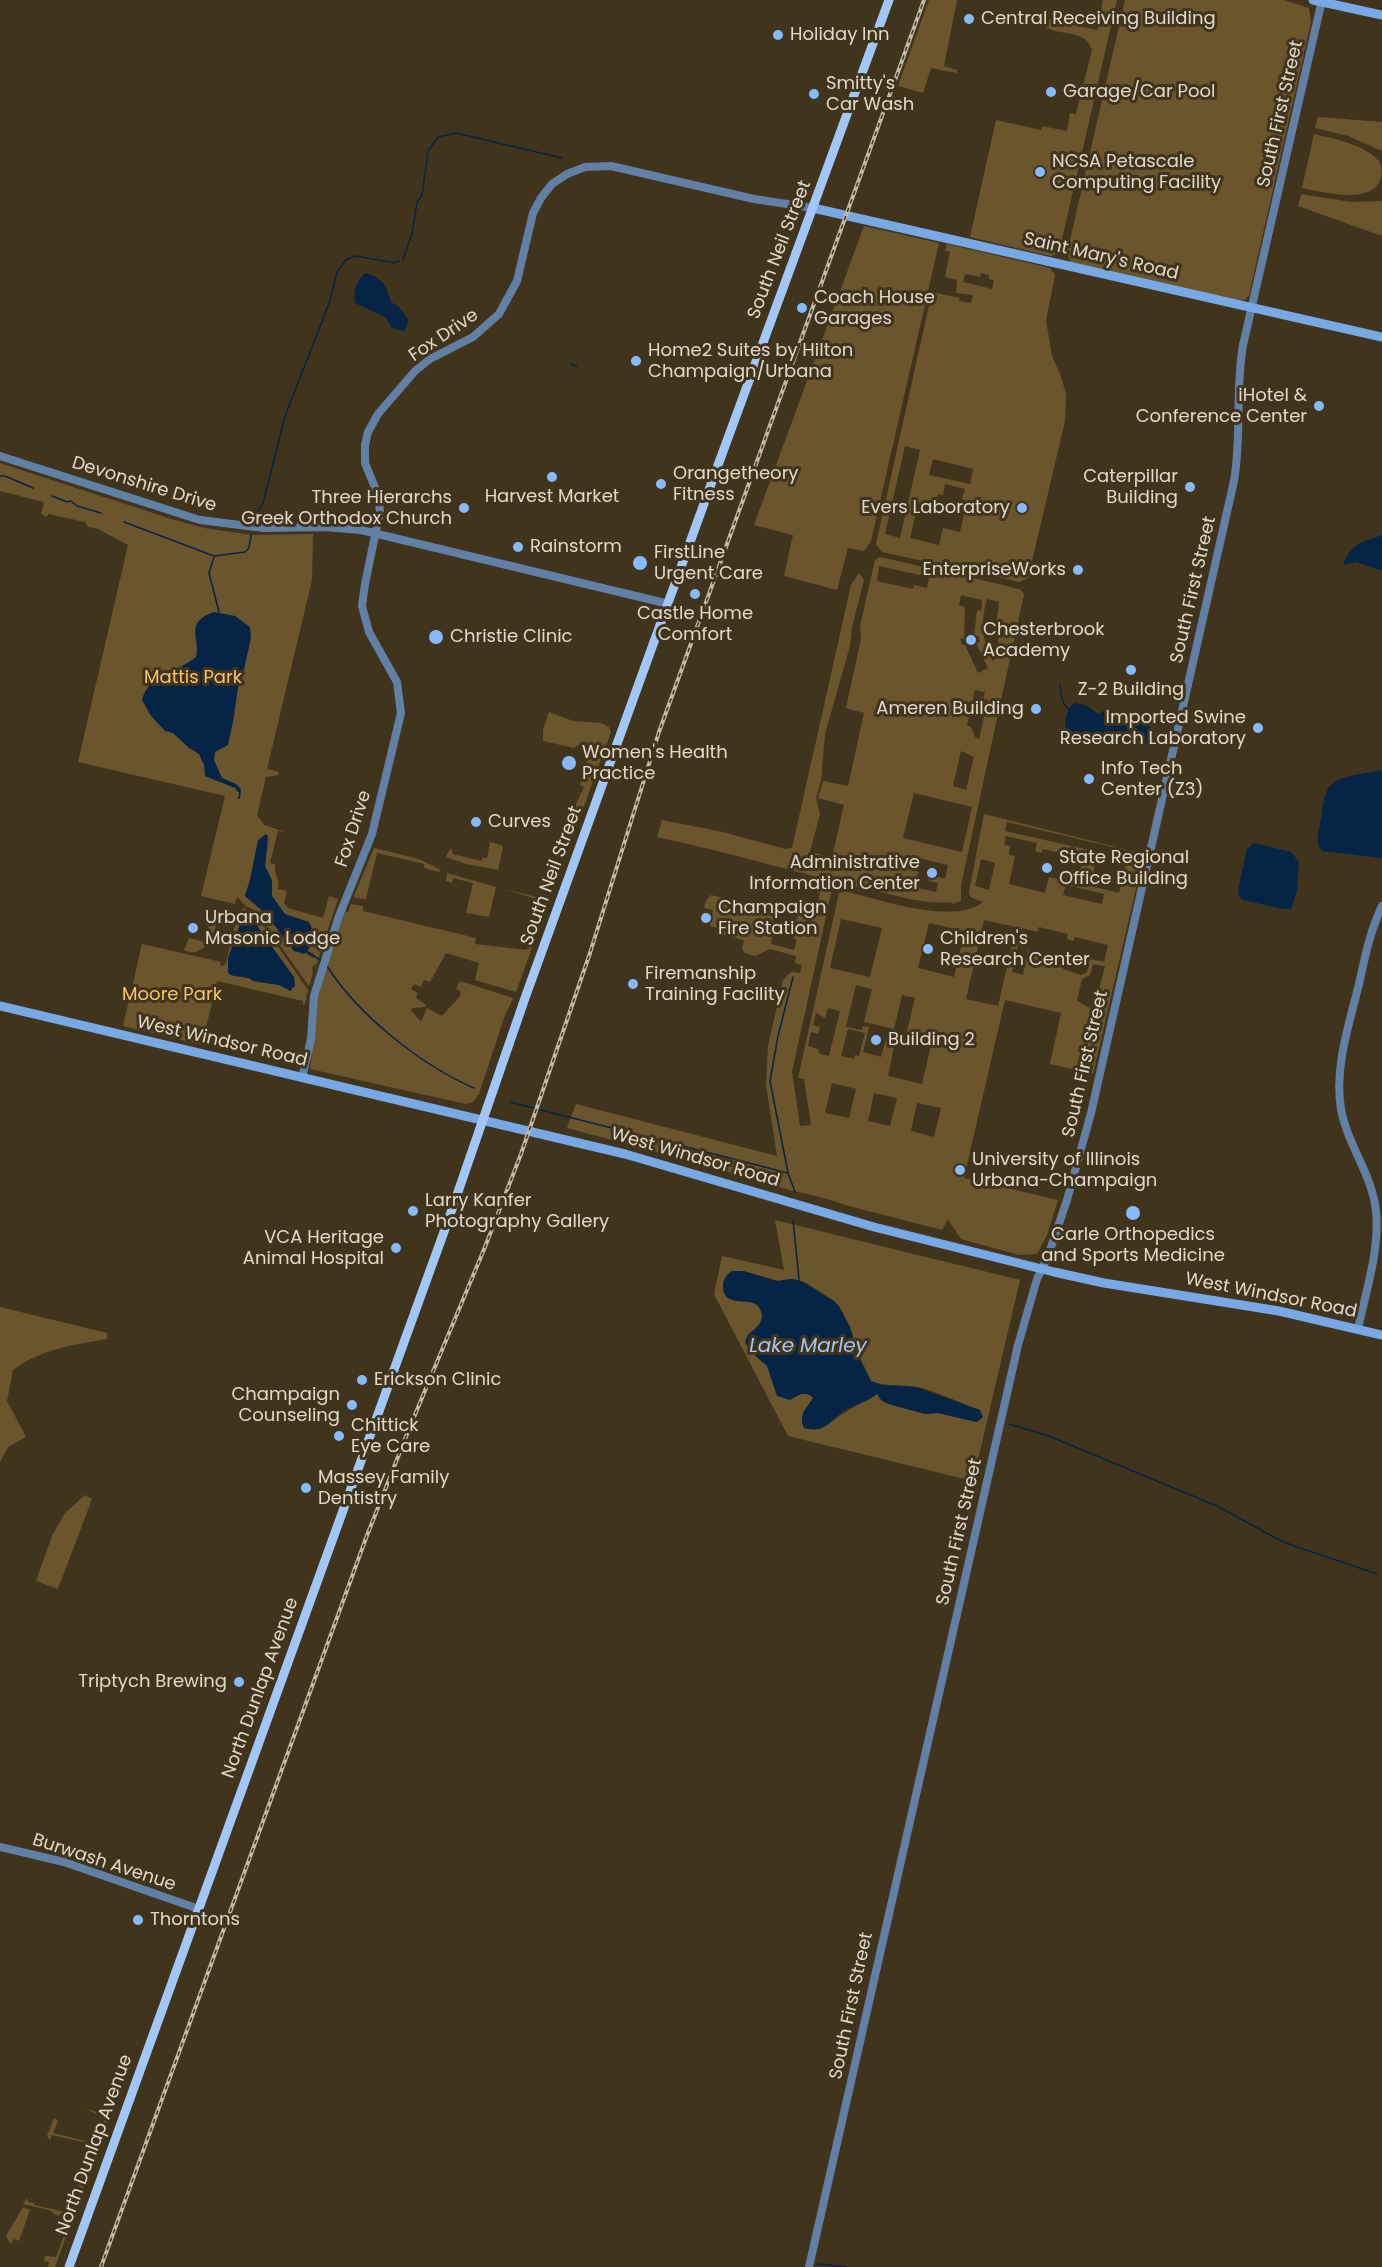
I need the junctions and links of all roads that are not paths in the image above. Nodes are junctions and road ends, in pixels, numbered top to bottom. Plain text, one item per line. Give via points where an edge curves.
1 (889, 0) edge
2 (1319, 1) edge
3 (1382, 15) edge
4 (813, 208) junction
5 (1251, 308) junction
6 (1382, 337) edge
7 (0, 456) edge
8 (376, 533) junction
9 (669, 604) junction
10 (1382, 906) edge
11 (0, 1006) edge
12 (302, 1078) junction
13 (483, 1121) junction
14 (1042, 1269) junction
15 (1358, 1329) junction
16 (1382, 1335) edge
17 (0, 1847) edge
18 (199, 1910) junction
19 (69, 2267) edge
20 (809, 2267) edge

1 - 4 main road, South Neil Street
2 - 3 main road
2 - 5 street, South First Street
4 - 5 main road, Saint Mary's Road
4 - 8 street, Fox Drive via 754,199 611,166 585,168 552,184 533,213 517,280 499,314 473,337 415,371 371,425 365,463 380,502
4 - 9 main road, South Neil Street
5 - 6 main road, Saint Mary's Road
5 - 14 street, South First Street via 1241,354 1239,445 1232,492 1091,1113 1067,1200
7 - 8 street, Devonshire Drive via 200,520 261,528 344,528
8 - 9 street, Devonshire Drive
8 - 12 street, Fox Drive via 362,606 369,632 397,682 400,713 372,834 322,966
9 - 13 main road, South Neil Street
10 - 15 street via 1371,930 1339,1082 1341,1111 1375,1204 1374,1251
11 - 12 main road, West Windsor Road
12 - 13 main road, West Windsor Road
13 - 14 main road, West Windsor Road via 625,1154 864,1224
13 - 18 main road, North Dunlap Avenue
14 - 15 main road, West Windsor Road
14 - 20 street, South First Street via 1018,1345
15 - 16 main road, West Windsor Road
17 - 18 street, Burwash Avenue via 64,1862
18 - 19 main road, North Dunlap Avenue

